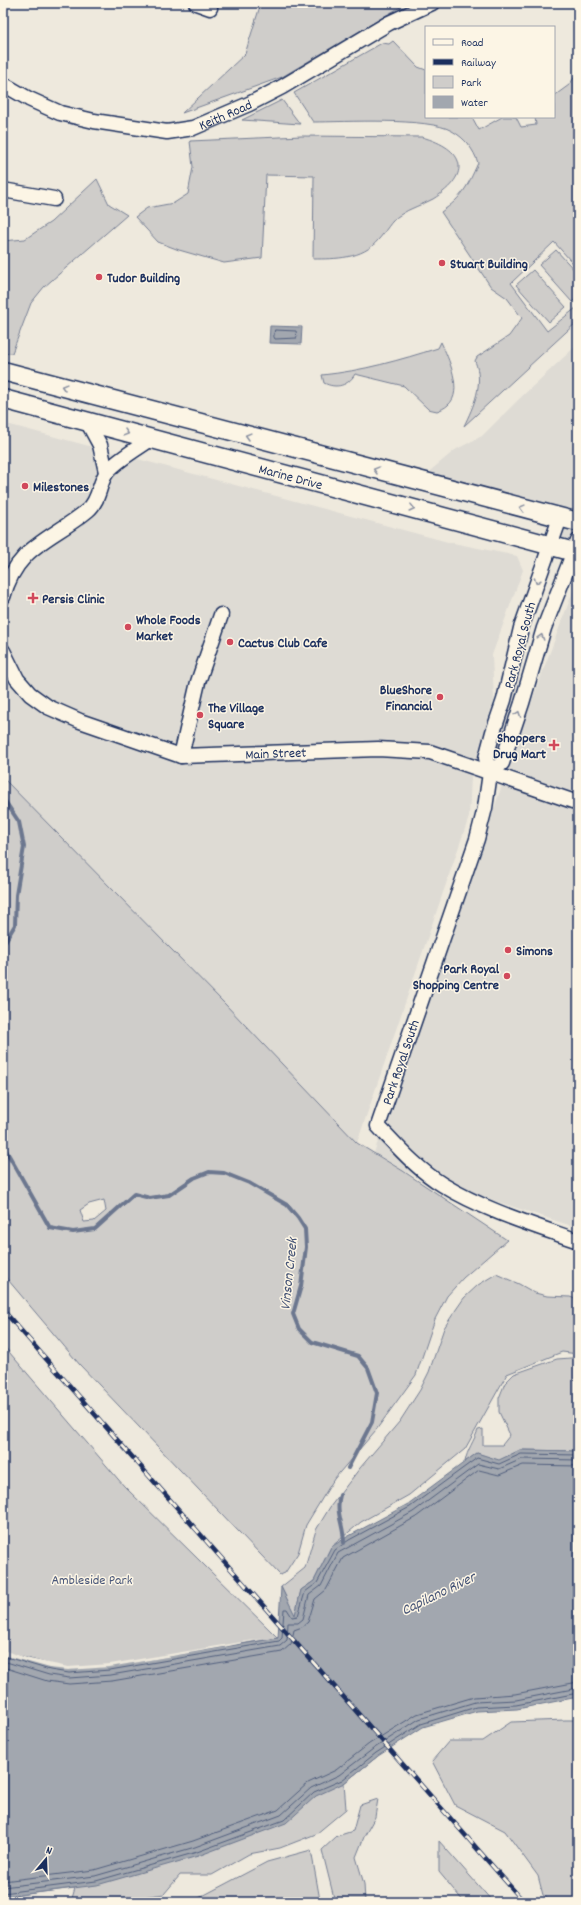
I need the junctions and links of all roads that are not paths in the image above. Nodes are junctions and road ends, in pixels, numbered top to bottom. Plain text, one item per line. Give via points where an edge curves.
1 (196, 3) edge
2 (432, 3) edge
3 (210, 8) dead end
4 (3, 84) edge
5 (3, 190) edge
6 (54, 199) dead end
7 (3, 371) edge
8 (3, 399) edge
9 (88, 423) junction
10 (151, 439) junction
11 (106, 472) junction
12 (560, 518) junction
13 (578, 522) edge
14 (550, 545) junction
15 (577, 549) edge
16 (3, 597) edge
17 (221, 615) dead end
18 (3, 651) edge
19 (180, 756) junction
20 (490, 774) junction
21 (578, 803) edge
22 (578, 1241) edge

1 - 3 street
2 - 4 street, Keith Road via 389,23 282,87 193,128 167,132 94,122 60,113
5 - 6 street
12 -> 7 main road, Marine Drive
8 - 9 main road, Marine Drive
9 -> 10 main road, Marine Drive
9 - 11 street via 100,445
10 - 11 street
10 -> 14 main road, Marine Drive
11 - 16 street via 89,509 33,548 12,573
12 - 13 main road, Marine Drive
12 - 14 street, Park Royal South
14 - 15 main road, Marine Drive
14 -> 20 street, Park Royal South via 521,628 504,700 486,758
20 -> 15 street, Park Royal South via 502,764 544,628
17 - 19 street via 198,682
18 - 19 street, Main Street via 17,679 30,694 48,707
19 - 20 street, Main Street via 415,750 430,752
20 - 21 street, Main Street
20 - 22 street, Park Royal South via 477,839 378,1126 420,1169 443,1185 522,1222

